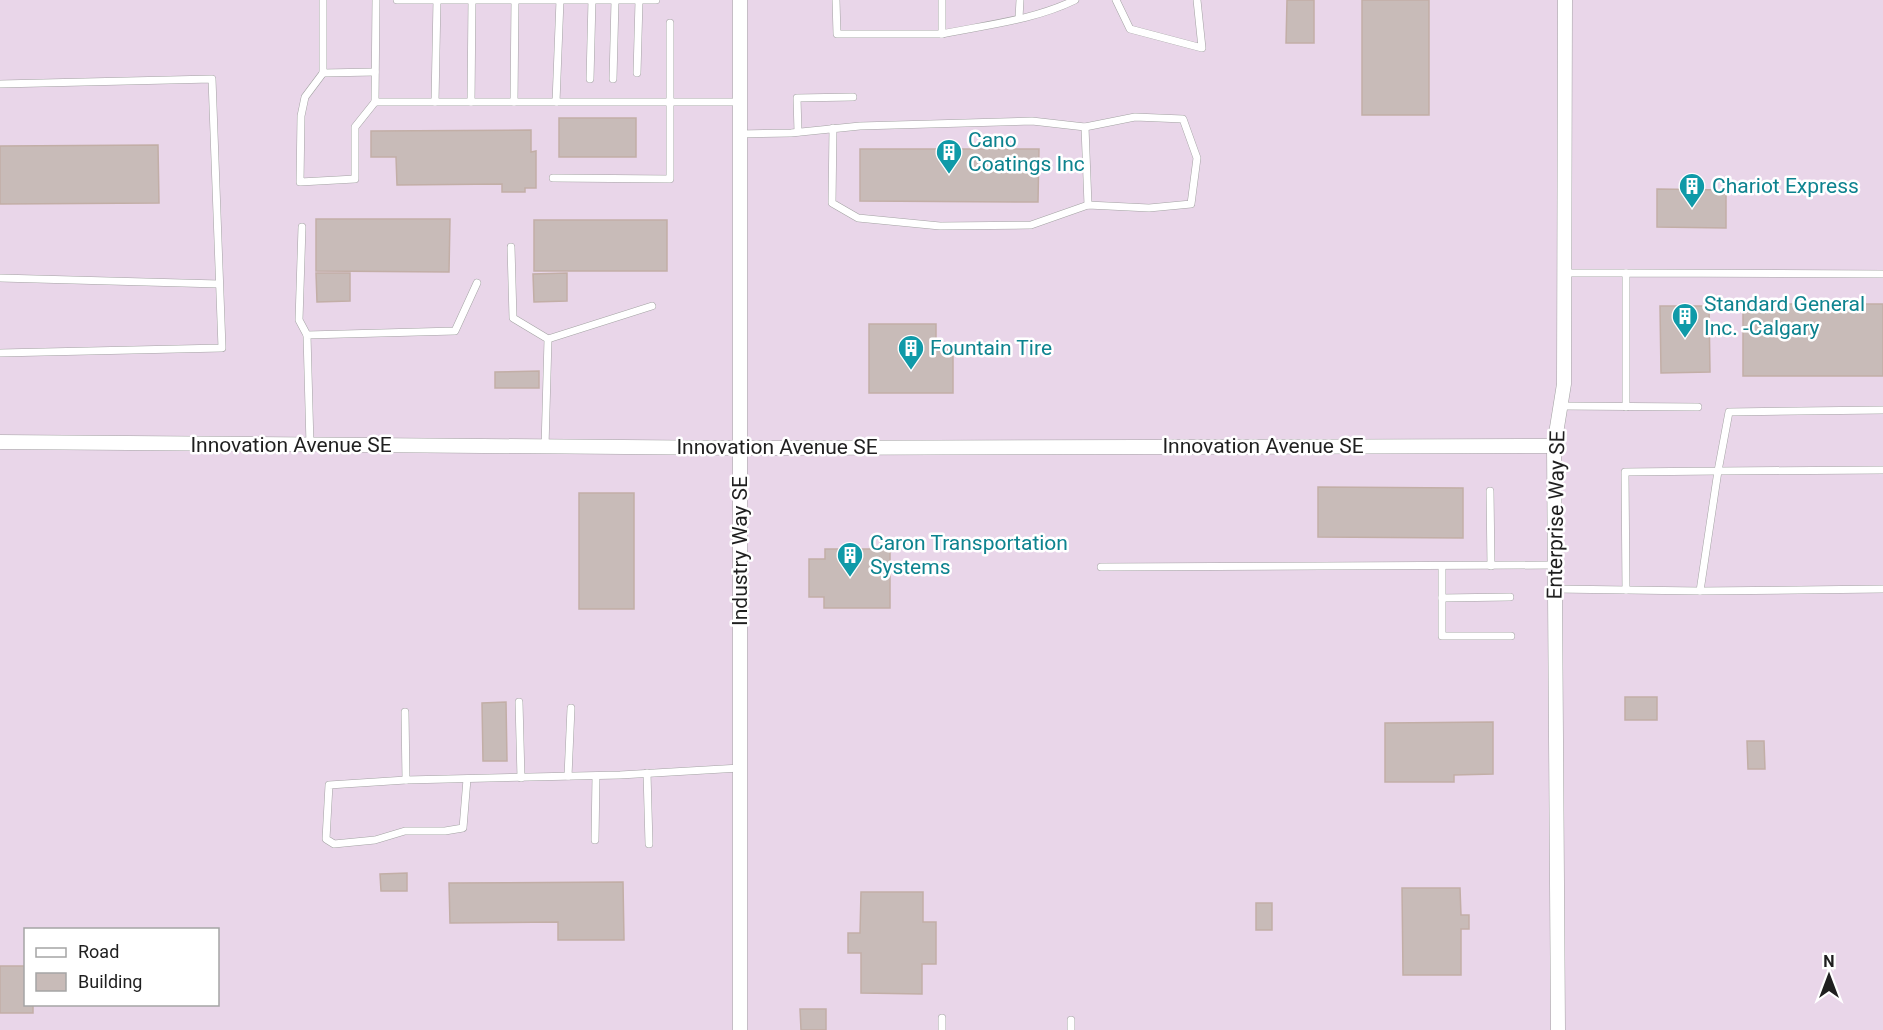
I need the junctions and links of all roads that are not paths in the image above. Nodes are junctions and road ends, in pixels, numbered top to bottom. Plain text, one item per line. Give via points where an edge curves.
1 (322, 0) edge
2 (376, 0) edge
3 (397, 0) edge
4 (425, 0) edge
5 (437, 0) edge
6 (472, 0) edge
7 (515, 0) edge
8 (560, 0) edge
9 (591, 0) edge
10 (625, 0) edge
11 (656, 0) edge
12 (740, 0) edge
13 (836, 0) edge
14 (942, 0) edge
15 (1020, 0) edge
16 (1075, 0) edge
17 (1116, 0) edge
18 (1197, 0) edge
19 (1565, 0) edge
20 (615, 1) edge
21 (639, 1) edge
22 (1019, 18) junction
23 (670, 23) dead end
24 (942, 34) junction
25 (375, 72) junction
26 (324, 73) junction
27 (637, 73) dead end
28 (613, 78) dead end
29 (590, 79) dead end
30 (0, 84) edge
31 (853, 97) dead end
32 (375, 102) junction
33 (435, 102) junction
34 (471, 102) junction
35 (514, 102) junction
36 (556, 102) junction
37 (669, 102) junction
38 (740, 102) junction
39 (1085, 126) junction
40 (833, 128) junction
41 (798, 132) junction
42 (740, 134) junction
43 (553, 178) dead end
44 (1088, 205) junction
45 (302, 227) dead end
46 (511, 247) dead end
47 (1564, 273) junction
48 (1626, 273) junction
49 (1883, 274) edge
50 (0, 278) edge
51 (477, 283) dead end
52 (219, 284) junction
53 (652, 306) dead end
54 (307, 335) junction
55 (548, 339) junction
56 (0, 353) edge
57 (1560, 406) junction
58 (1626, 407) junction
59 (1698, 407) dead end
60 (1883, 410) edge
61 (0, 442) edge
62 (310, 445) junction
63 (1554, 446) junction
64 (545, 447) junction
65 (740, 448) junction
66 (1883, 470) edge
67 (1718, 471) junction
68 (1490, 491) dead end
69 (1554, 565) junction
70 (1442, 566) junction
71 (1491, 566) junction
72 (1101, 567) dead end
73 (1555, 589) junction
74 (1883, 589) edge
75 (1626, 590) junction
76 (1700, 591) junction
77 (1510, 597) dead end
78 (1442, 598) junction
79 (1511, 636) dead end
80 (519, 702) dead end
81 (571, 708) dead end
82 (405, 712) dead end
83 (740, 768) junction
84 (647, 773) junction
85 (568, 776) junction
86 (596, 776) junction
87 (521, 778) junction
88 (467, 779) junction
89 (406, 780) junction
90 (595, 840) dead end
91 (649, 844) dead end
92 (942, 1018) dead end
93 (1071, 1020) dead end
94 (740, 1030) edge
95 (942, 1030) edge
96 (1071, 1030) edge
97 (1558, 1030) edge

1 - 26 lane
2 - 25 lane
3 - 4 lane
4 - 5 lane
5 - 6 lane
5 - 33 lane
6 - 7 lane
6 - 34 lane
7 - 8 lane
7 - 35 lane
8 - 9 lane
8 - 36 lane
9 - 20 lane
9 - 29 lane
10 - 20 lane
10 - 21 lane
11 - 21 lane
12 - 38 street, Industry Way SE
13 - 24 lane via 837,34
14 - 24 lane
15 - 22 lane
16 - 22 lane
17 - 18 lane via 1130,29 1202,48
19 - 47 street, Enterprise Way SE
20 - 28 lane
21 - 27 lane
22 - 24 lane
23 - 37 lane
25 - 26 lane
25 - 32 lane
26 - 32 lane via 305,97 300,182 356,179 356,126
30 - 52 lane via 212,79
31 - 41 lane via 797,98
32 - 33 lane
33 - 34 lane
34 - 35 lane
35 - 36 lane
36 - 37 lane
37 - 38 lane
37 - 43 lane via 670,179
38 - 42 street, Industry Way SE
39 - 40 lane via 1032,121
39 - 44 lane
39 - 44 lane via 1135,117 1183,119 1197,158 1191,204 1149,208
40 - 41 lane
40 - 44 lane via 831,202 858,218 940,226 1031,225
41 - 42 lane
42 - 65 street, Industry Way SE
45 - 54 lane via 300,320
46 - 55 lane via 513,318
47 - 48 lane
47 - 57 street, Enterprise Way SE via 1564,384
48 - 49 lane
48 - 58 lane
50 - 52 lane
51 - 54 lane via 455,331
52 - 56 lane via 222,348
53 - 55 lane
54 - 62 lane
55 - 64 lane
57 - 58 lane
57 - 63 street, Enterprise Way SE
58 - 59 lane
60 - 67 lane via 1729,412
61 - 62 street, Innovation Avenue SE
62 - 64 street, Innovation Avenue SE
63 - 65 street, Innovation Avenue SE
63 - 69 street, Enterprise Way SE
64 - 65 street, Innovation Avenue SE
65 - 83 street, Industry Way SE
66 - 67 lane
67 - 75 lane via 1625,471
67 - 76 lane
68 - 71 lane
69 - 71 lane
69 - 73 street, Enterprise Way SE
70 - 71 lane
70 - 72 lane
70 - 78 lane
73 - 75 lane
73 - 97 street, Enterprise Way SE
74 - 76 lane
75 - 76 lane
77 - 78 lane
78 - 79 lane via 1442,636
80 - 87 lane
81 - 85 lane
82 - 89 lane
83 - 84 lane
83 - 94 street, Industry Way SE
84 - 86 lane
84 - 91 lane
85 - 86 lane
85 - 87 lane
86 - 90 lane
87 - 88 lane
88 - 89 lane
88 - 89 lane via 463,828 405,831 375,840 334,844 326,839 328,785
92 - 95 lane
93 - 96 lane

